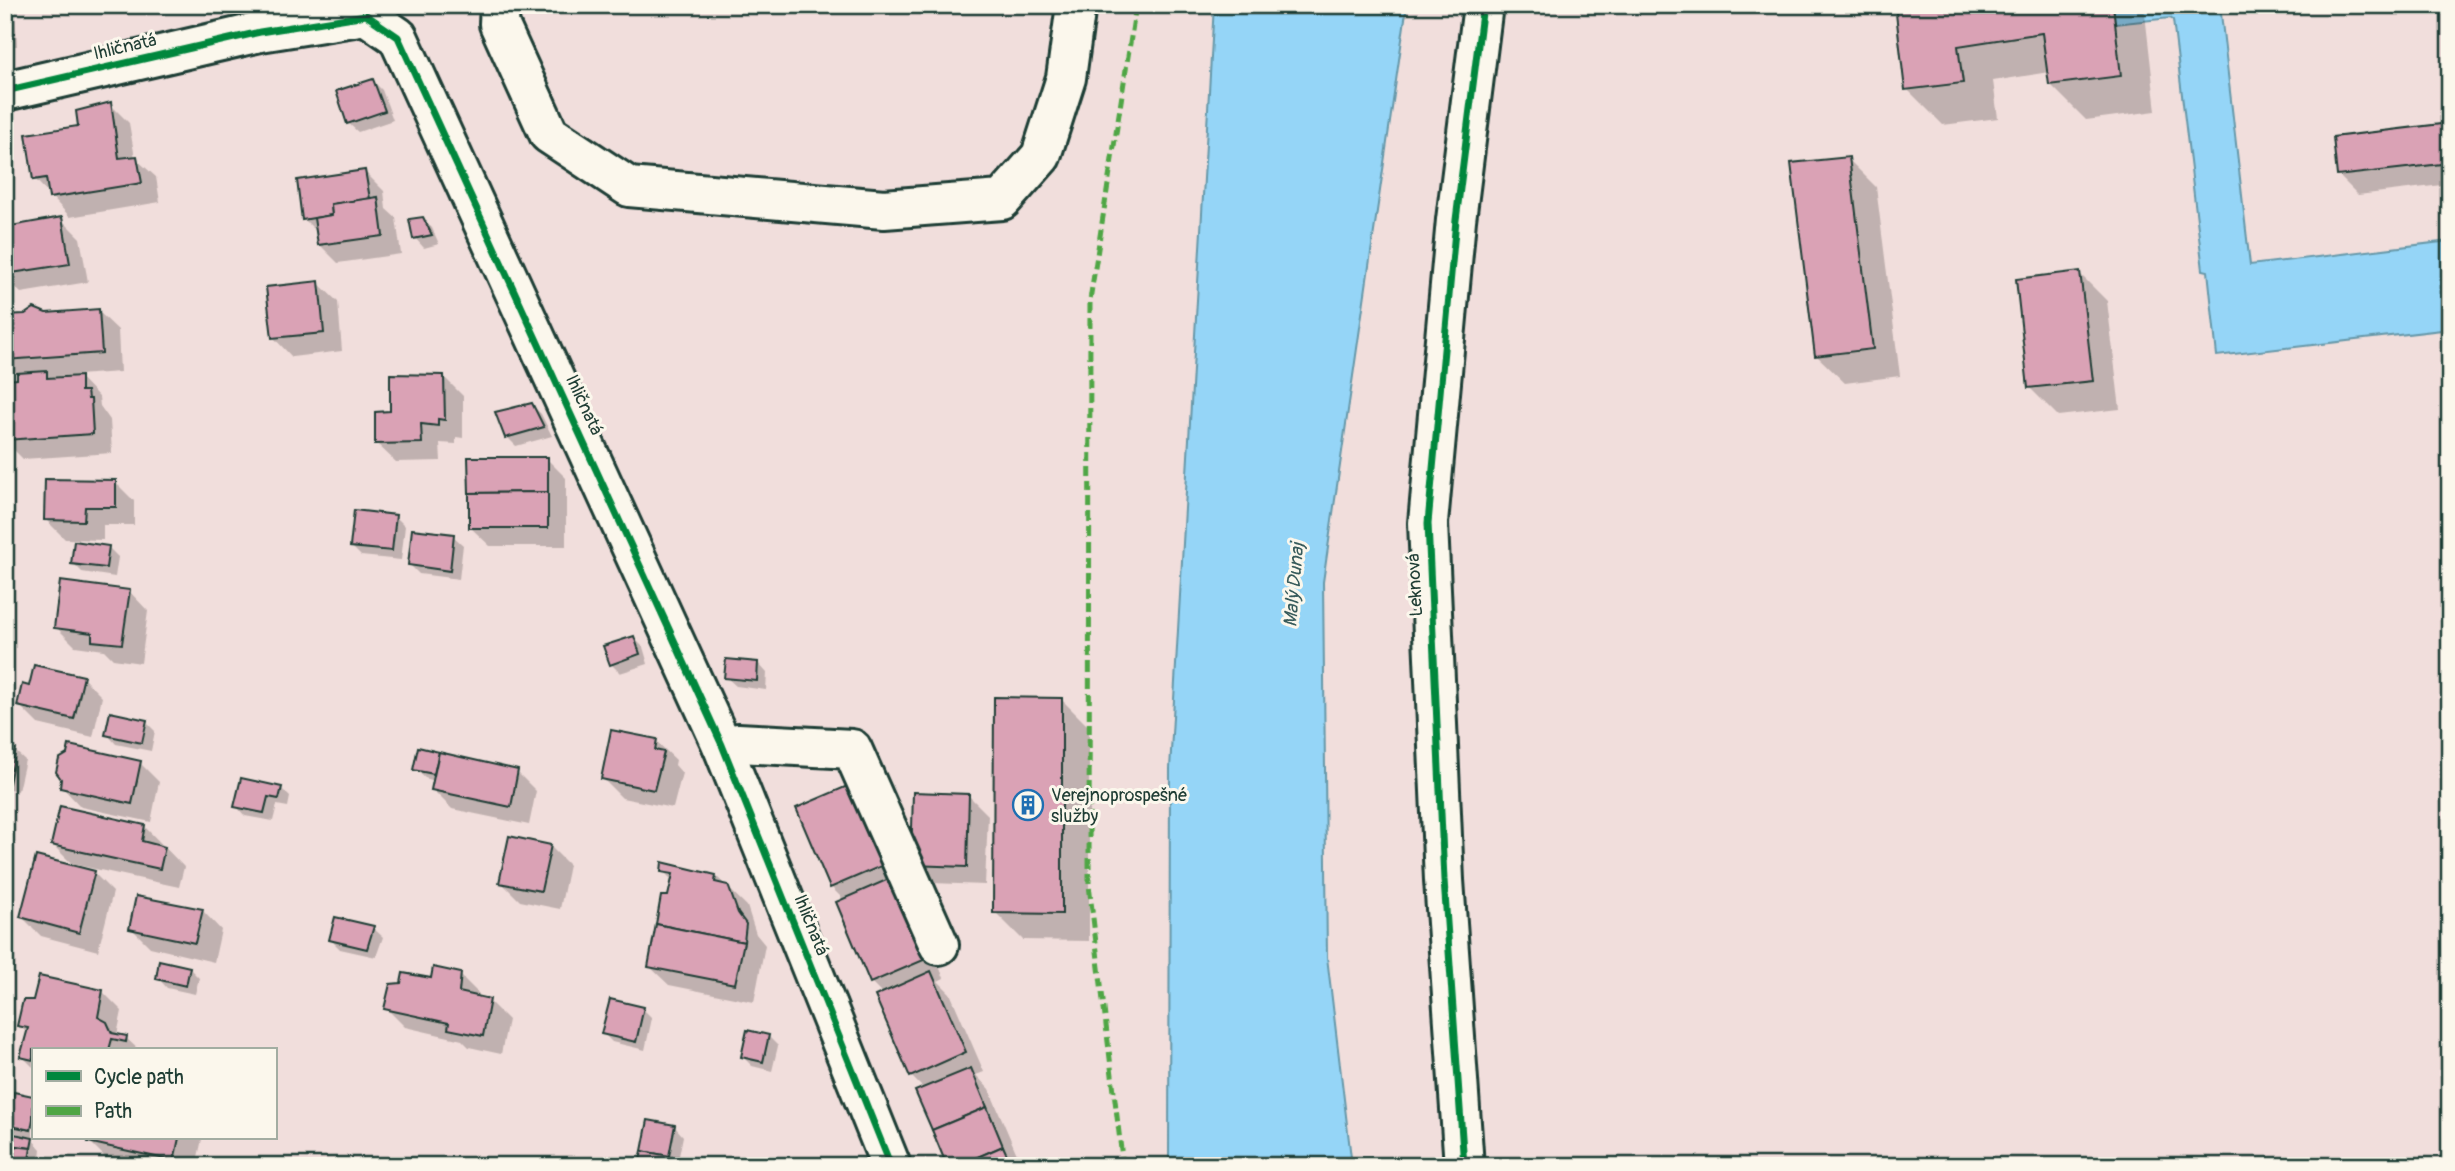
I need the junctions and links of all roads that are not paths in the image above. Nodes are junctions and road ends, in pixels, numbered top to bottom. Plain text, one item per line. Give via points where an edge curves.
1 (500, 5) edge
2 (1076, 5) edge
3 (1483, 5) edge
4 (260, 19) edge
5 (5, 91) edge
6 (722, 745) junction
7 (939, 945) dead end
8 (891, 1166) edge
9 (1464, 1166) edge

1 - 2 street via 499,24 549,134 629,187 884,209 1002,200 1041,156 1066,78
3 - 9 street, Leknová via 1456,220 1428,523 1444,880
4 - 5 street, Ihličnatá
4 - 6 street, Ihličnatá via 366,15 398,37
6 - 7 street via 852,749
6 - 8 street, Ihličnatá

